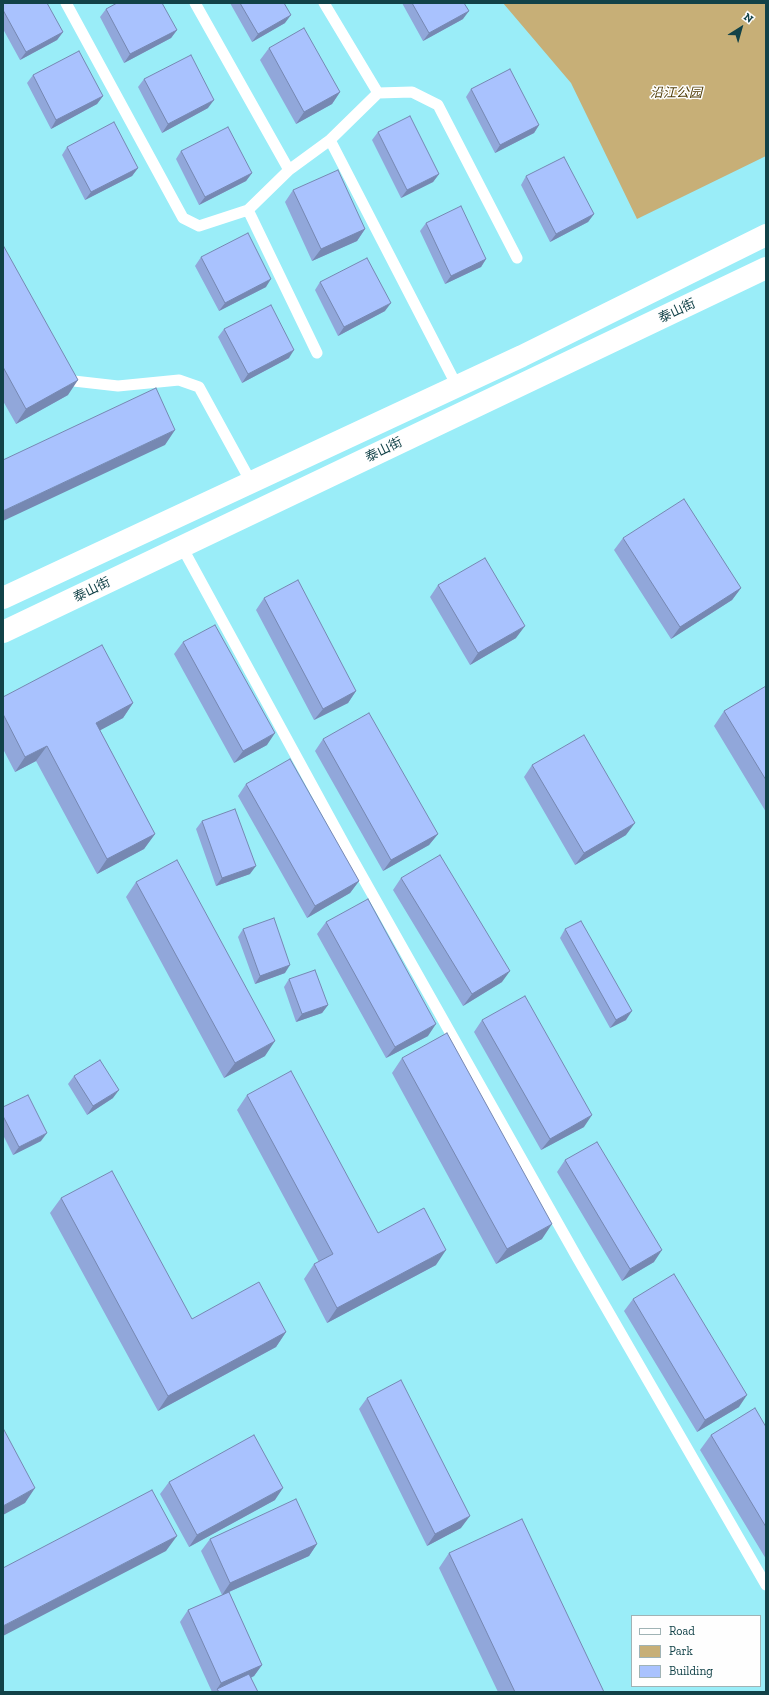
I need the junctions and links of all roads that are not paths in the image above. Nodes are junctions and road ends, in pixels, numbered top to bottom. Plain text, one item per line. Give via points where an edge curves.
1 (66, 3) edge
2 (195, 3) edge
3 (324, 3) edge
4 (378, 93) junction
5 (330, 140) junction
6 (289, 170) junction
7 (248, 210) junction
8 (766, 235) edge
9 (517, 258) dead end
10 (766, 268) edge
11 (317, 353) dead end
12 (65, 380) edge
13 (457, 386) junction
14 (251, 482) junction
15 (182, 547) junction
16 (3, 598) edge
17 (3, 632) edge
18 (766, 1585) edge

1 - 7 lane via 184,218 199,226
2 - 6 lane
3 - 4 lane
4 - 5 lane
4 - 9 lane via 412,92 438,105
5 - 6 lane
5 - 13 lane
6 - 7 lane
7 - 11 lane
8 - 13 main road, 泰山街
10 - 15 main road, 泰山街
12 - 14 lane via 118,386 178,380 199,387
13 - 14 main road, 泰山街
14 - 16 main road, 泰山街
15 - 17 main road, 泰山街
15 - 18 lane via 356,866

